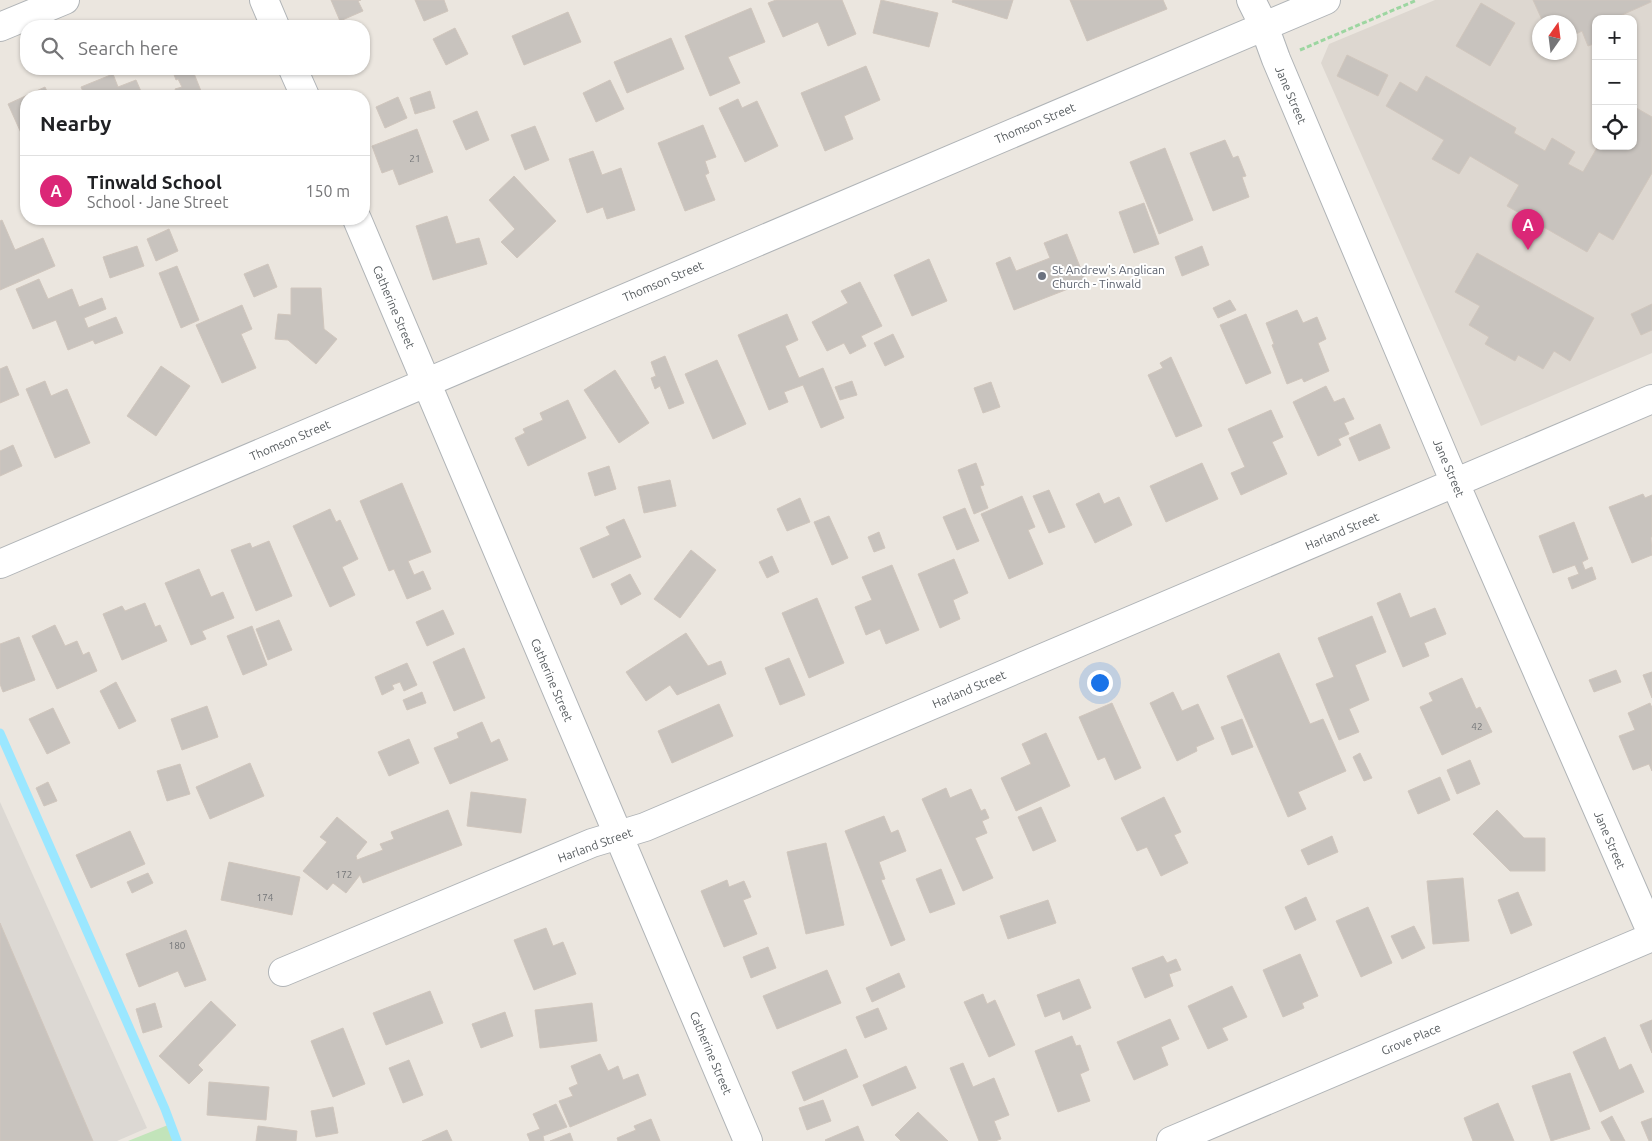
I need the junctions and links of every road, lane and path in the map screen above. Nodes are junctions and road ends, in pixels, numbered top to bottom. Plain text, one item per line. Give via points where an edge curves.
1 (65, 0) edge
2 (264, 0) edge
3 (1251, 0) edge
4 (1326, 0) edge
5 (1417, 0) edge
6 (272, 20) edge
7 (1264, 26) junction
8 (0, 28) edge
9 (1308, 46) dead end
10 (296, 75) edge
11 (302, 90) edge
12 (360, 225) edge
13 (426, 382) junction
14 (1652, 399) edge
15 (1455, 483) junction
16 (0, 564) edge
17 (618, 835) junction
18 (1652, 936) edge
19 (283, 972) dead end
20 (748, 1141) edge
21 (1171, 1141) edge

1 - 8 street
2 - 6 street
3 - 7 street, Jane Street
4 - 7 street, Thomson Street
5 - 9 path
7 - 13 street, Thomson Street
7 - 15 street, Jane Street
10 - 11 street
12 - 13 street, Catherine Street
13 - 16 street, Thomson Street
13 - 17 street, Catherine Street
14 - 15 street, Harland Street
15 - 17 street, Harland Street via 645,827
15 - 18 street, Jane Street
17 - 19 street, Harland Street
17 - 20 street, Catherine Street
18 - 21 street, Grove Place

